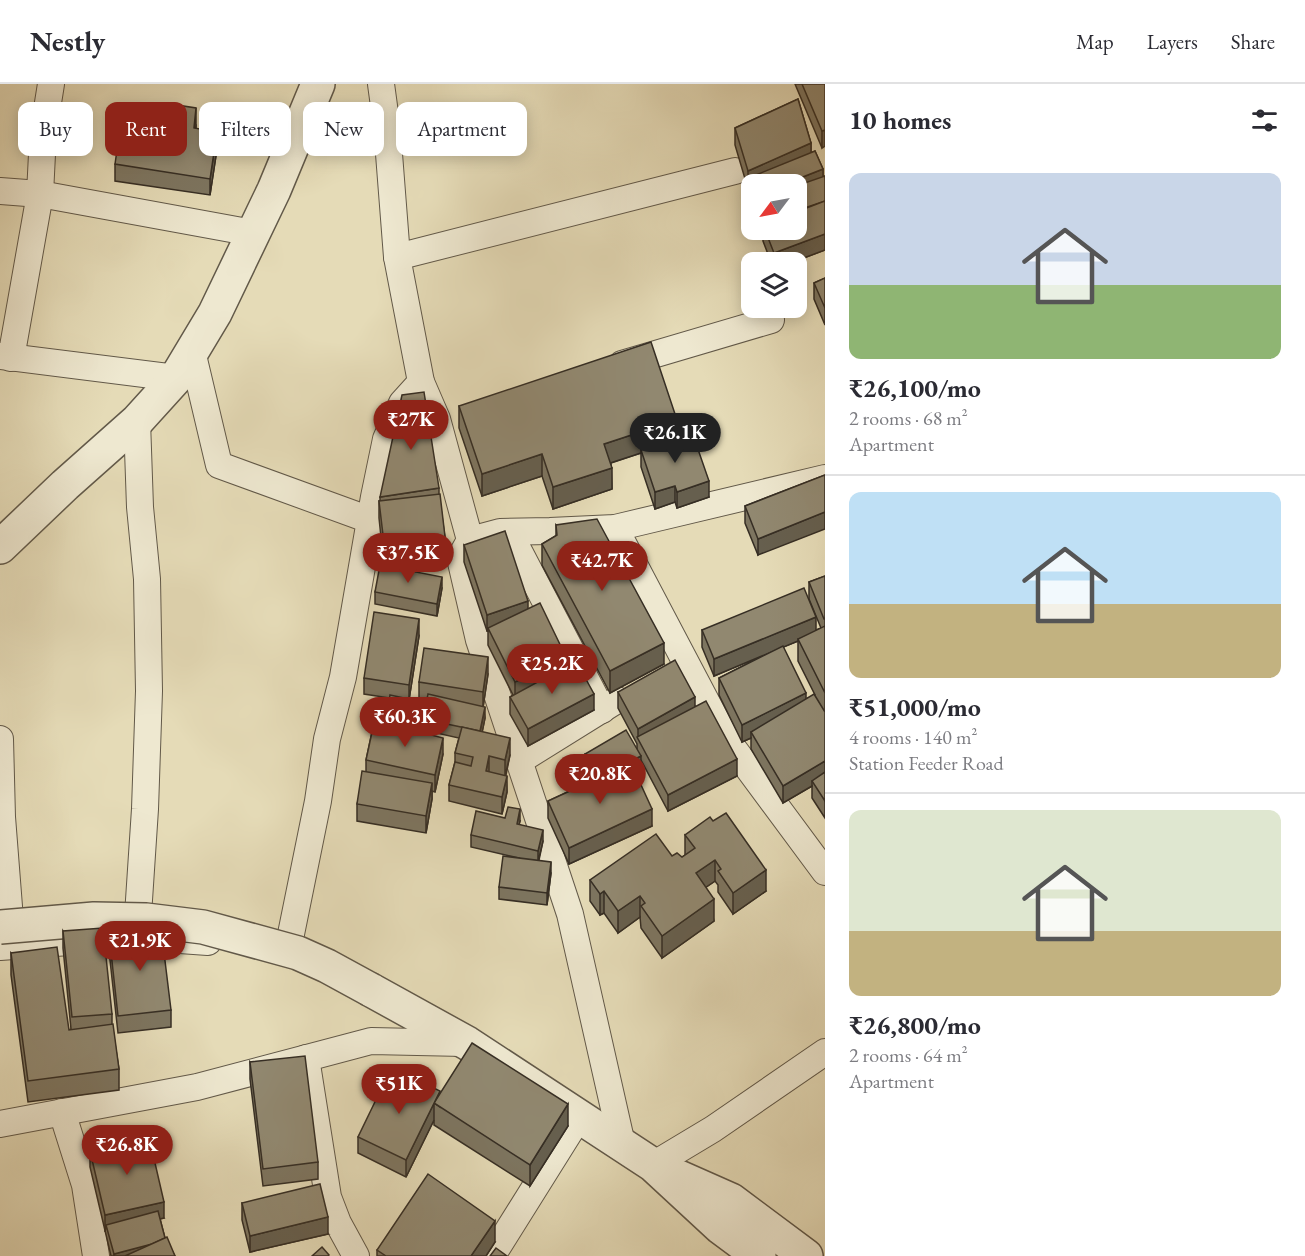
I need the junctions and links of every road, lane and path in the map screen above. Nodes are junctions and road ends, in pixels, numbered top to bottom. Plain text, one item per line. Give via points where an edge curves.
1 (51, 84) edge
2 (318, 84) edge
3 (381, 84) edge
4 (735, 171) dead end
5 (0, 191) edge
6 (40, 194) junction
7 (253, 233) junction
8 (397, 257) junction
9 (771, 320) dead end
10 (6, 357) edge
11 (184, 365) junction
12 (604, 369) edge
13 (421, 382) junction
14 (137, 421) junction
15 (825, 478) edge
16 (370, 520) junction
17 (615, 528) junction
18 (509, 532) junction
19 (470, 540) junction
20 (0, 547) edge
21 (633, 691) edge
22 (602, 710) junction
23 (0, 739) edge
24 (519, 761) junction
25 (825, 872) edge
26 (138, 926) junction
27 (4, 933) edge
28 (290, 939) junction
29 (379, 994) junction
30 (467, 1043) junction
31 (825, 1052) edge
32 (306, 1058) junction
33 (814, 1073) edge
34 (62, 1112) junction
35 (579, 1116) junction
36 (0, 1124) edge
37 (622, 1144) junction
38 (653, 1165) junction
39 (746, 1252) edge
40 (96, 1256) edge
41 (356, 1256) edge
42 (492, 1256) edge
43 (806, 1256) edge

1 - 6 street
2 - 7 street
3 - 8 street
4 - 8 street
5 - 6 street
6 - 7 street
6 - 10 street
7 - 11 street via 215,313
8 - 13 street
9 - 12 street
10 - 11 street
11 - 14 street
11 - 16 street via 219,465
13 - 16 street via 402,404 386,439
13 - 19 street via 448,416
14 - 20 street
14 - 26 street via 147,579 148,691 146,809
15 - 17 street
16 - 28 street
17 - 18 street
17 - 25 street via 674,665
18 - 19 street
18 - 22 street
19 - 24 street via 460,558 479,640
21 - 22 street
22 - 24 street
23 - 27 street
24 - 37 street via 570,914
26 - 27 street via 99,916
26 - 28 street via 246,928
26 - 29 street via 270,956 372,1002
27 - 29 street, bridge via 94,919 203,927 298,953
28 - 29 street via 373,981
29 - 30 street
30 - 32 street via 371,1041
30 - 35 street
31 - 33 street
32 - 34 street via 197,1087
32 - 41 street via 328,1197
33 - 38 street
34 - 36 street
34 - 40 street via 85,1185
35 - 37 street
35 - 42 street
37 - 38 street
38 - 39 street
38 - 43 street via 731,1200

